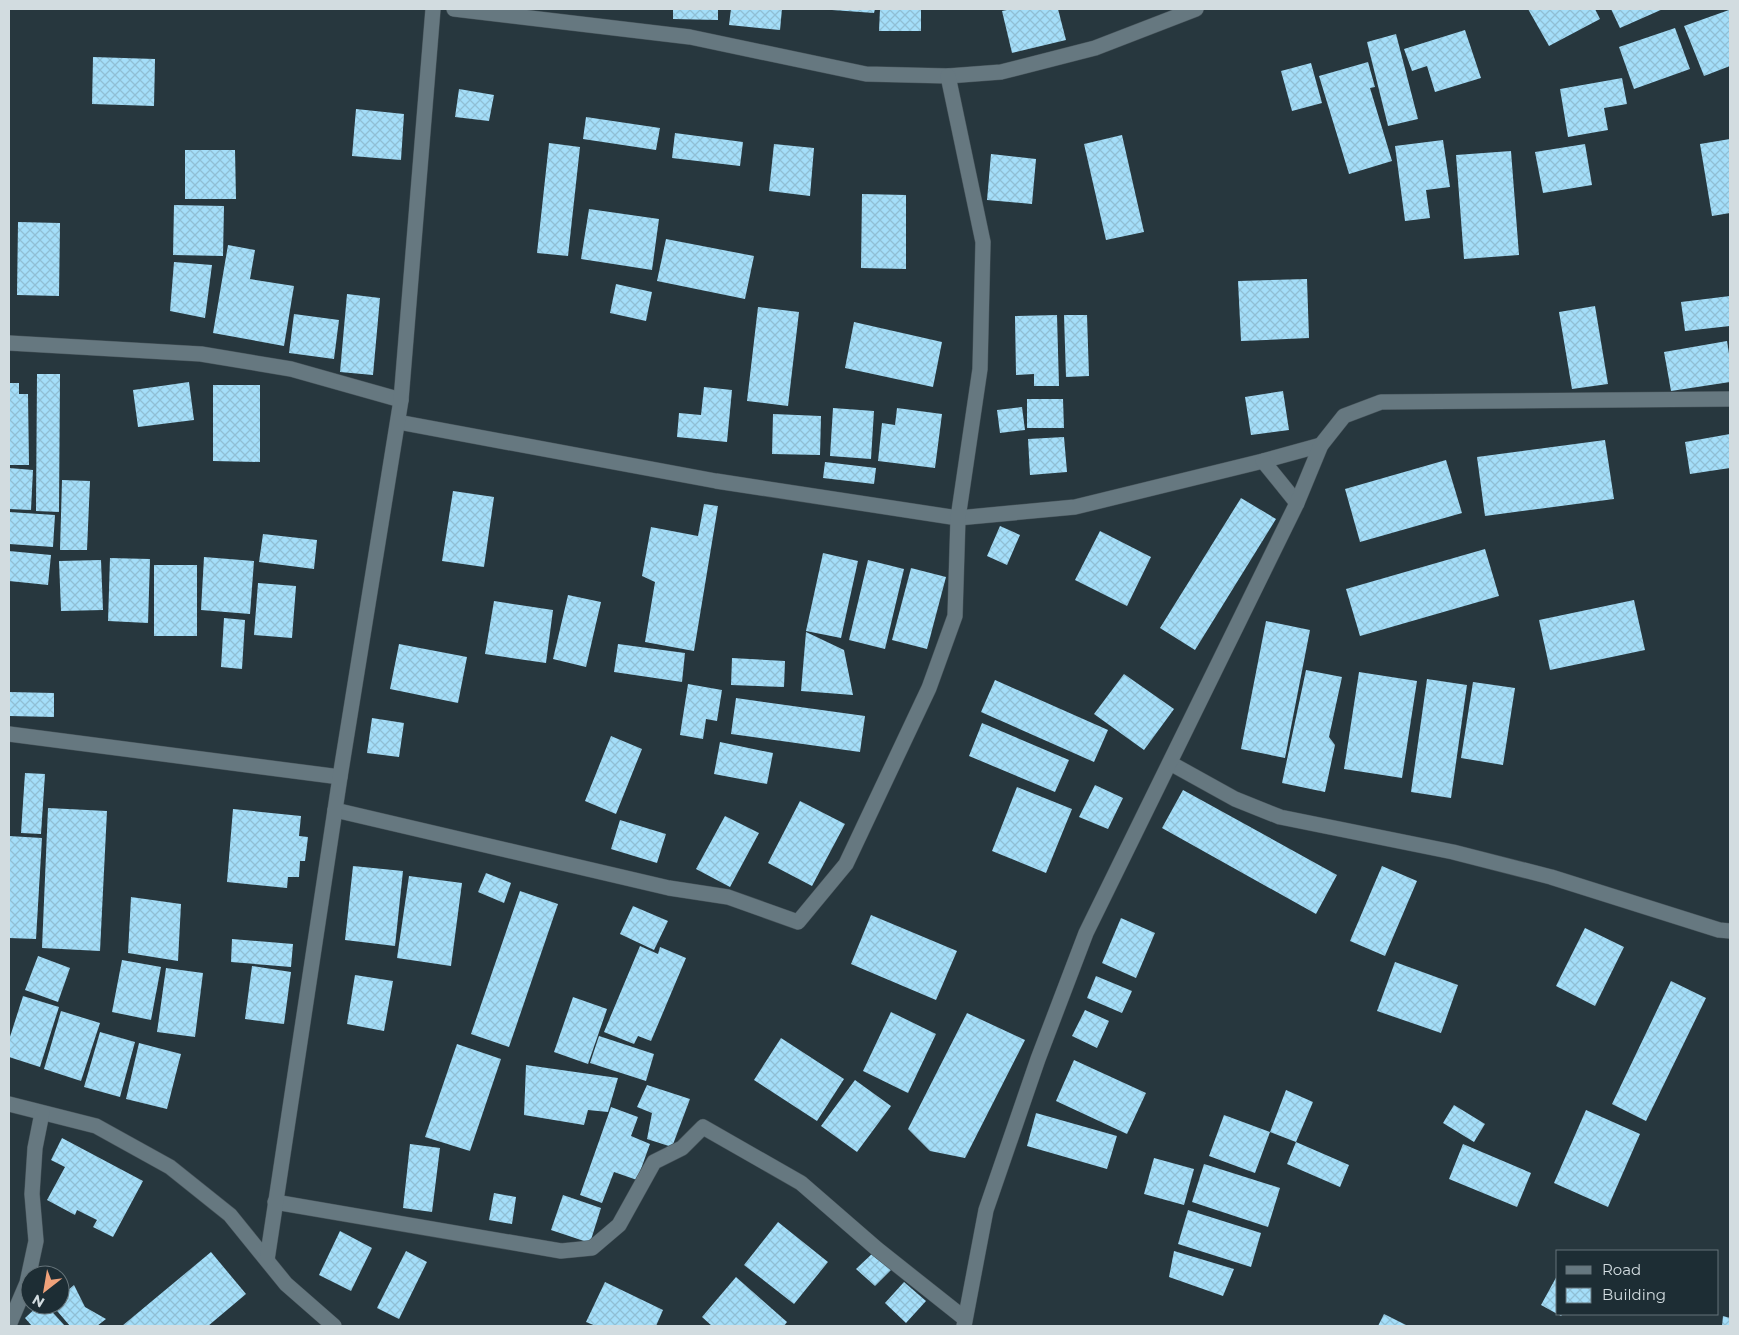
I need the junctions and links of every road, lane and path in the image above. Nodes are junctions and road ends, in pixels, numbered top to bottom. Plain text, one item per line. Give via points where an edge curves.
1 (433, 9) edge
2 (454, 9) edge
3 (1196, 9) edge
4 (948, 76) junction
5 (9, 343) edge
6 (1730, 399) edge
7 (401, 400) junction
8 (398, 422) junction
9 (1321, 445) junction
10 (1263, 461) junction
11 (1297, 503) junction
12 (958, 518) junction
13 (9, 734) edge
14 (1170, 763) junction
15 (340, 777) junction
16 (335, 810) junction
17 (1730, 931) edge
18 (9, 1104) edge
19 (42, 1113) junction
20 (275, 1202) junction
21 (266, 1260) junction
22 (964, 1322) edge
23 (9, 1325) edge
24 (334, 1326) edge

1 - 7 street
2 - 4 street via 690,37 866,74
3 - 4 street via 1095,48 1001,72
4 - 12 street via 983,242 980,369
5 - 7 street via 201,354 291,369
6 - 9 street via 1381,402 1344,416
7 - 8 street
8 - 12 street via 716,482
8 - 15 street
9 - 10 street
9 - 11 street
10 - 11 street
10 - 12 street via 1076,507
11 - 14 street
12 - 16 street via 955,616 929,688 846,864 798,922 728,897 669,888
13 - 15 street
14 - 17 street via 1235,798 1280,817 1552,876
14 - 22 street via 1086,933 1038,1058 986,1210
15 - 16 street
16 - 20 street
18 - 19 street
19 - 21 street via 96,1126 170,1167 230,1215
19 - 23 street via 35,1148 32,1194 36,1241 27,1283
20 - 21 street
20 - 22 street via 560,1251 592,1248 619,1225 654,1162 682,1148 703,1127 801,1183
21 - 24 street via 286,1284

